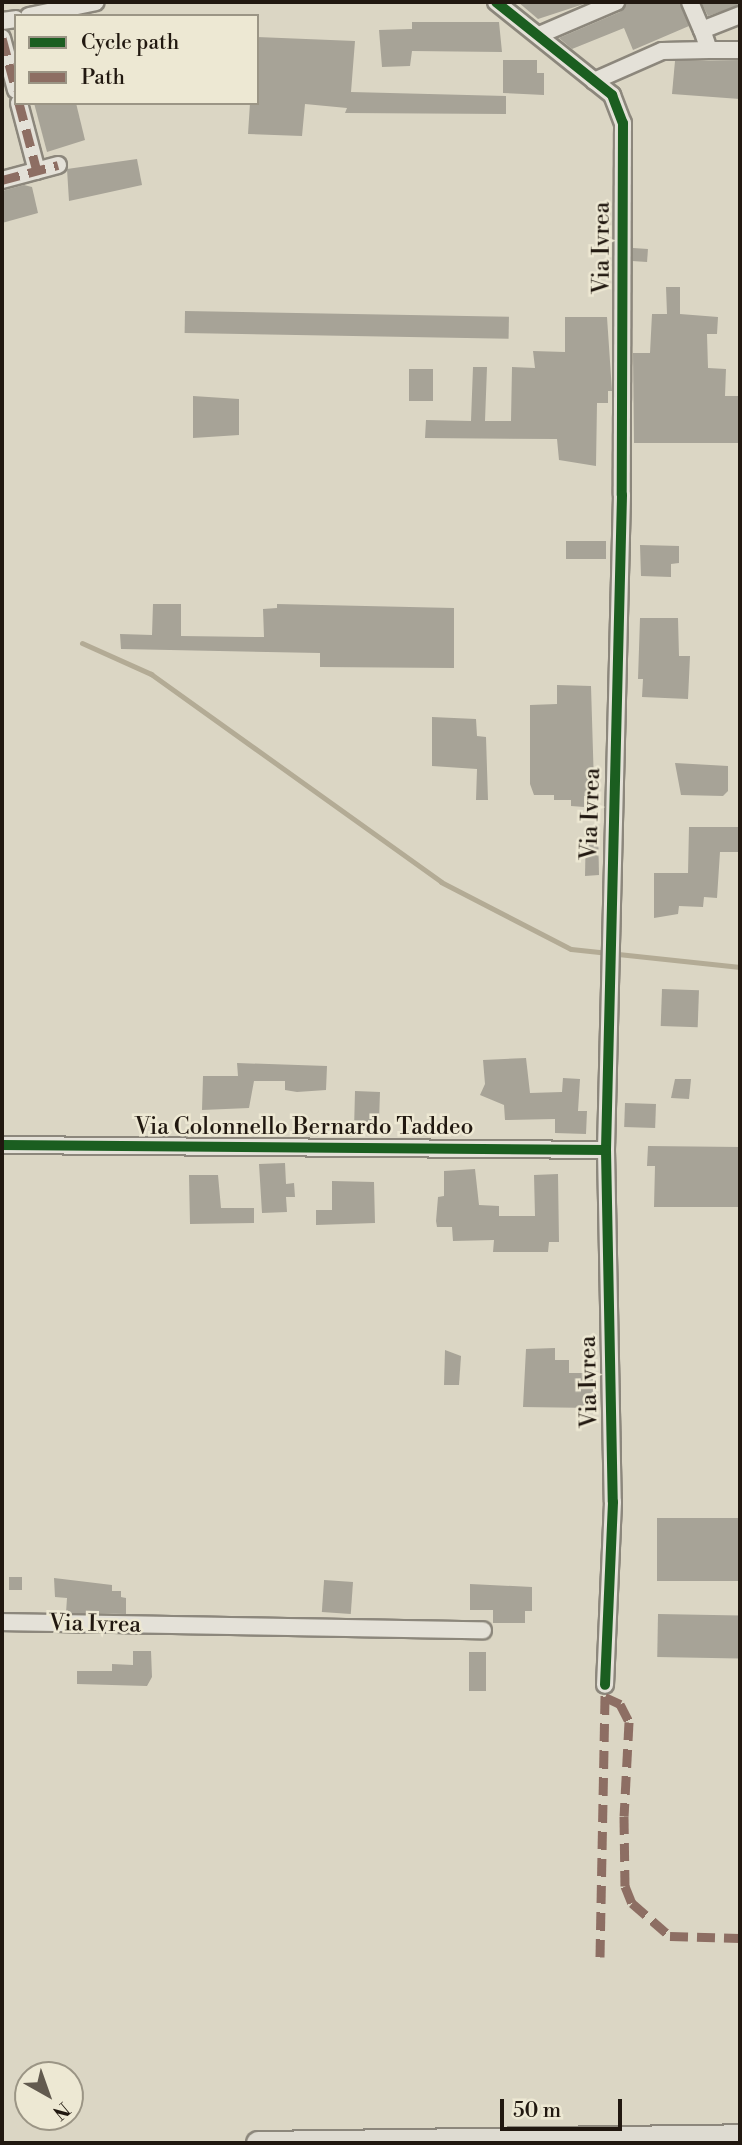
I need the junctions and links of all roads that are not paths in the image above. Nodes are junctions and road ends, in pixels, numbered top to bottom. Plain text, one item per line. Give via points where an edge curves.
1 (496, 2) edge
2 (616, 2) edge
3 (691, 2) edge
4 (89, 3) edge
5 (38, 14) edge
6 (740, 15) edge
7 (702, 30) junction
8 (539, 35) junction
9 (2, 38) edge
10 (709, 50) junction
11 (740, 50) edge
12 (594, 81) junction
13 (14, 83) edge
14 (20, 105) edge
15 (58, 165) dead end
16 (37, 171) junction
17 (2, 180) edge
18 (2, 1145) edge
19 (606, 1150) junction
20 (2, 1622) edge
21 (482, 1630) dead end
22 (605, 1685) dead end
23 (740, 2136) edge
24 (258, 2143) edge

1 - 8 street, Via Ivrea
2 - 8 street
3 - 7 street
4 - 5 street
6 - 7 street
7 - 10 street
8 - 12 street, Via Ivrea
9 - 13 street
10 - 11 street
10 - 12 street via 662,51
12 - 19 street, Via Ivrea via 619,105 623,124 622,495
14 - 16 street
15 - 16 street
16 - 17 street
18 - 19 street, Via Colonnello Bernardo Taddeo
19 - 22 street, Via Ivrea via 612,1502
20 - 21 street, Via Ivrea
23 - 24 highway

